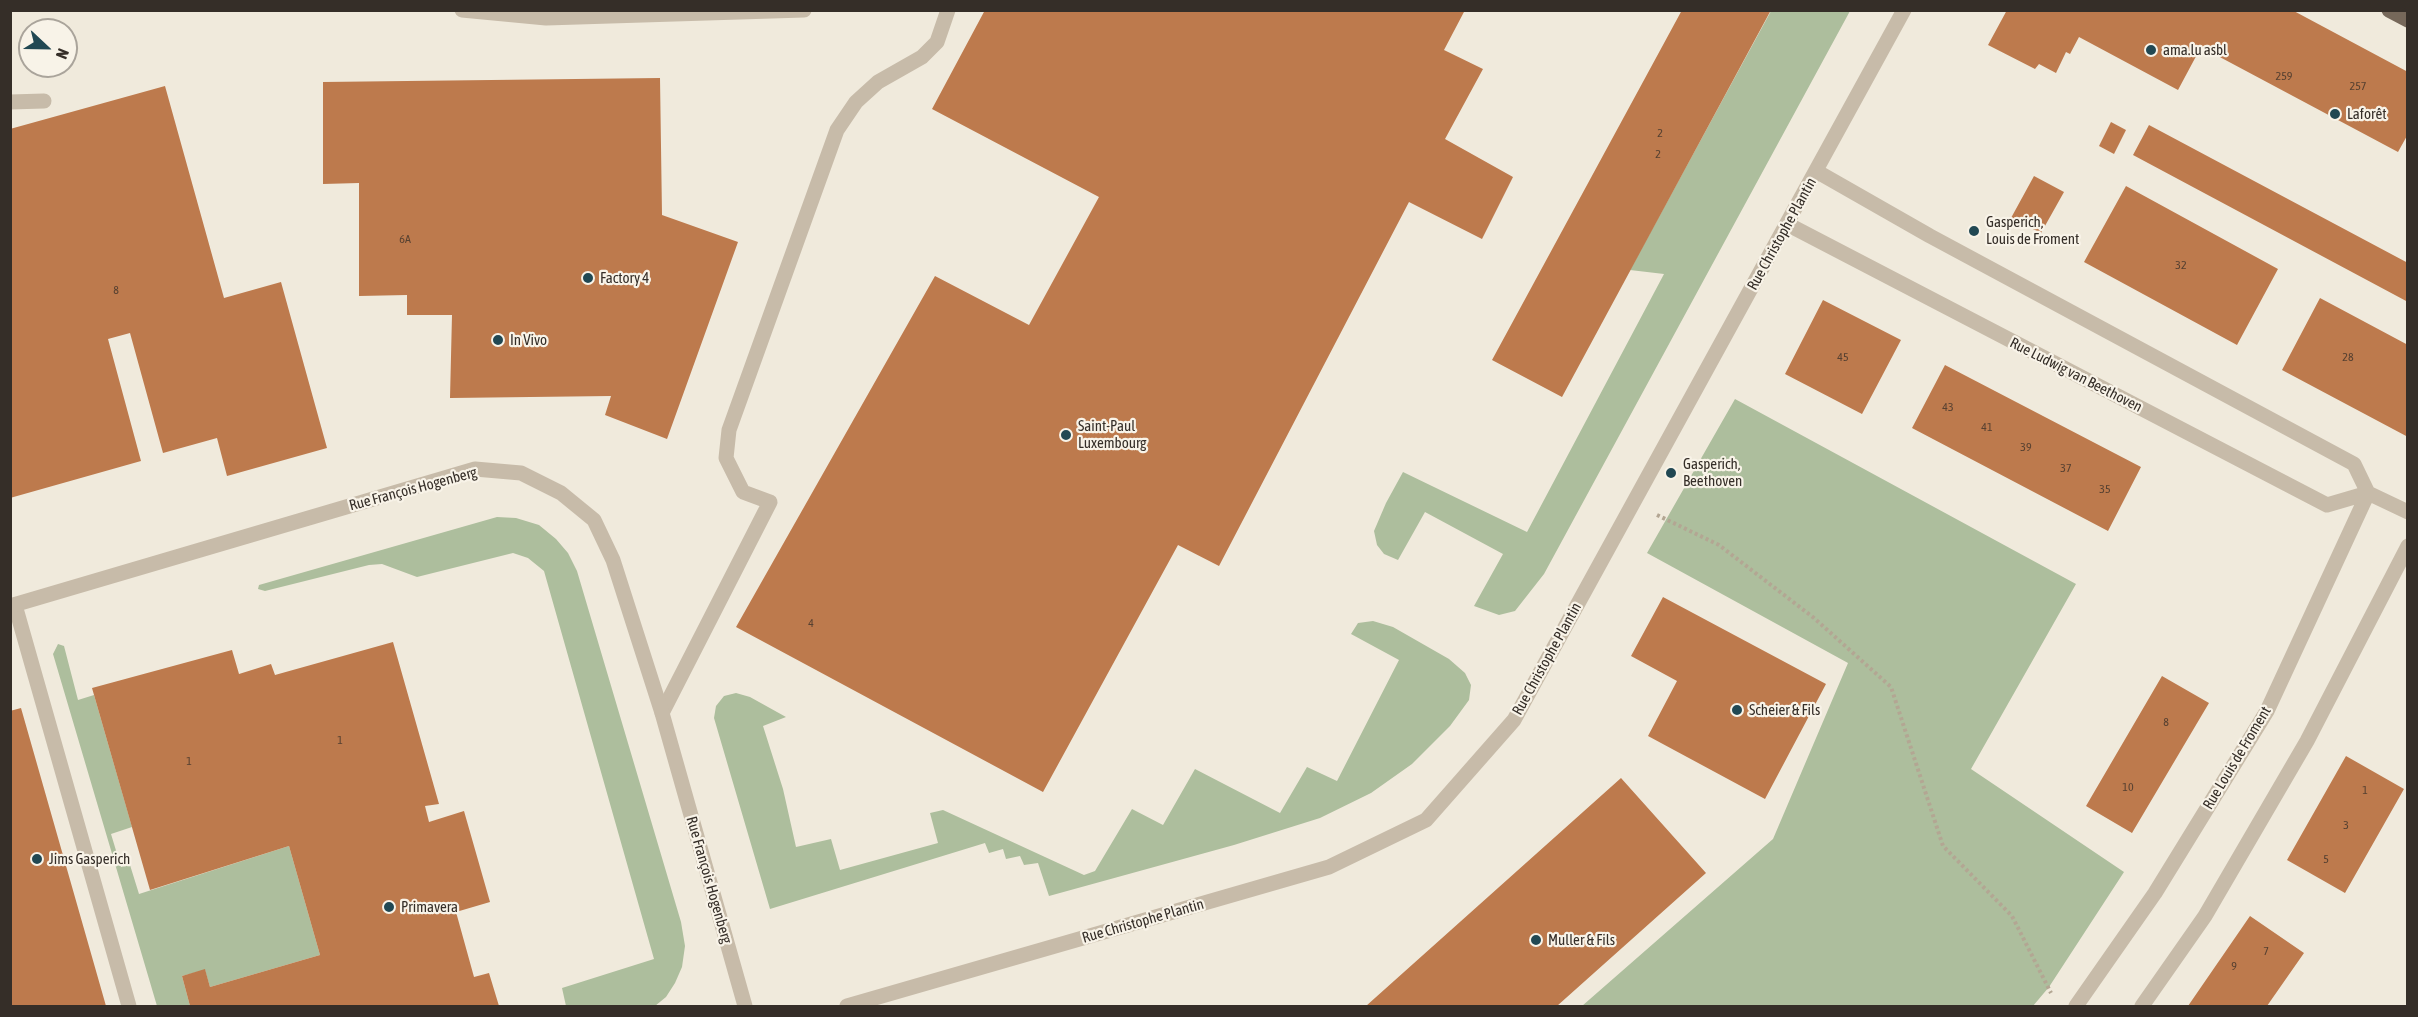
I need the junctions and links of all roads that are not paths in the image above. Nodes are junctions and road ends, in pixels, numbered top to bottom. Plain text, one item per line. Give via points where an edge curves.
1 (462, 10) edge
2 (804, 10) edge
3 (948, 10) edge
4 (1905, 10) edge
5 (2389, 10) edge
6 (2408, 20) edge
7 (44, 101) dead end
8 (10, 102) edge
9 (1816, 171) junction
10 (1787, 224) junction
11 (2368, 493) junction
12 (2408, 512) edge
13 (2408, 546) edge
14 (13, 605) edge
15 (662, 713) junction
16 (129, 1006) edge
17 (745, 1006) edge
18 (847, 1006) edge
19 (2076, 1006) edge
20 (2142, 1006) edge

1 - 2 street via 546,18
3 - 15 street via 937,42 922,57 878,82 856,102 837,130 729,430 726,458 742,492 770,502
4 - 9 street, Rue Christophe Plantin
5 - 6 main road
7 - 8 street
9 - 10 street, Rue Christophe Plantin
9 - 11 street via 2354,464
10 - 11 street, Rue Ludwig van Beethoven via 2326,505
10 - 18 street, Rue Christophe Plantin via 1514,720 1426,820 1329,867
11 - 12 street
11 - 19 street, Rue Louis de Froment via 2267,711 2156,893
13 - 20 street via 2307,741 2205,916
14 - 15 street, Rue François Hogenberg via 475,469 521,473 561,493 594,520 613,560
14 - 16 street
15 - 17 street, Rue François Hogenberg

